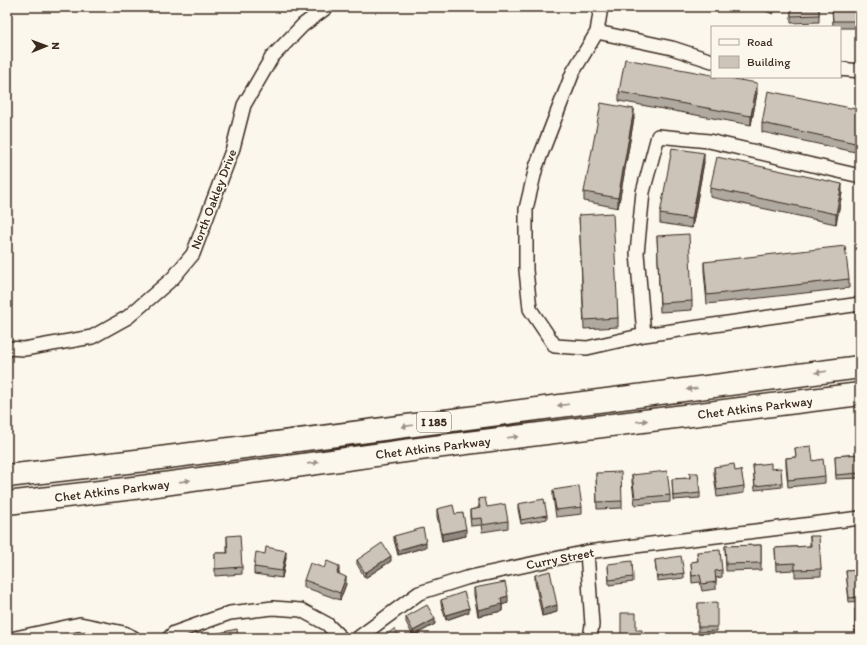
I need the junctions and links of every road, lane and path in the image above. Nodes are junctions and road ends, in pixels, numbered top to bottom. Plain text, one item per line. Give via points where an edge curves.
1 (327, 7) edge
2 (601, 7) edge
3 (597, 32) junction
4 (711, 61) edge
5 (841, 69) edge
6 (860, 71) edge
7 (860, 176) edge
8 (860, 304) edge
9 (644, 335) junction
10 (7, 348) edge
11 (860, 367) edge
12 (860, 394) edge
13 (7, 476) edge
14 (7, 503) edge
15 (860, 518) edge
16 (587, 552) junction
17 (15, 638) edge
18 (134, 638) edge
19 (168, 638) edge
20 (341, 638) edge
21 (358, 638) edge
22 (590, 638) edge

1 - 10 street, North Oakley Drive via 302,25 272,57 244,105 234,148 193,254 173,278 128,316 92,337 24,349
2 - 3 street
3 - 4 street via 672,48
3 - 9 street via 573,72 536,167 526,209 526,270 530,309 555,346 587,348
5 - 6 street
7 - 9 street via 709,141 658,136 643,192 637,253
8 - 9 street
11 -> 13 highway, Chet Atkins Parkway / I 185
14 -> 12 highway, Chet Atkins Parkway / I 185 via 142,487 419,448
15 - 16 street, Curry Street
16 - 21 street, Curry Street via 466,578 419,594
16 - 22 street via 592,625
17 - 18 street via 80,624 124,633
19 - 20 street via 174,633 230,613 273,608 301,610 327,624

